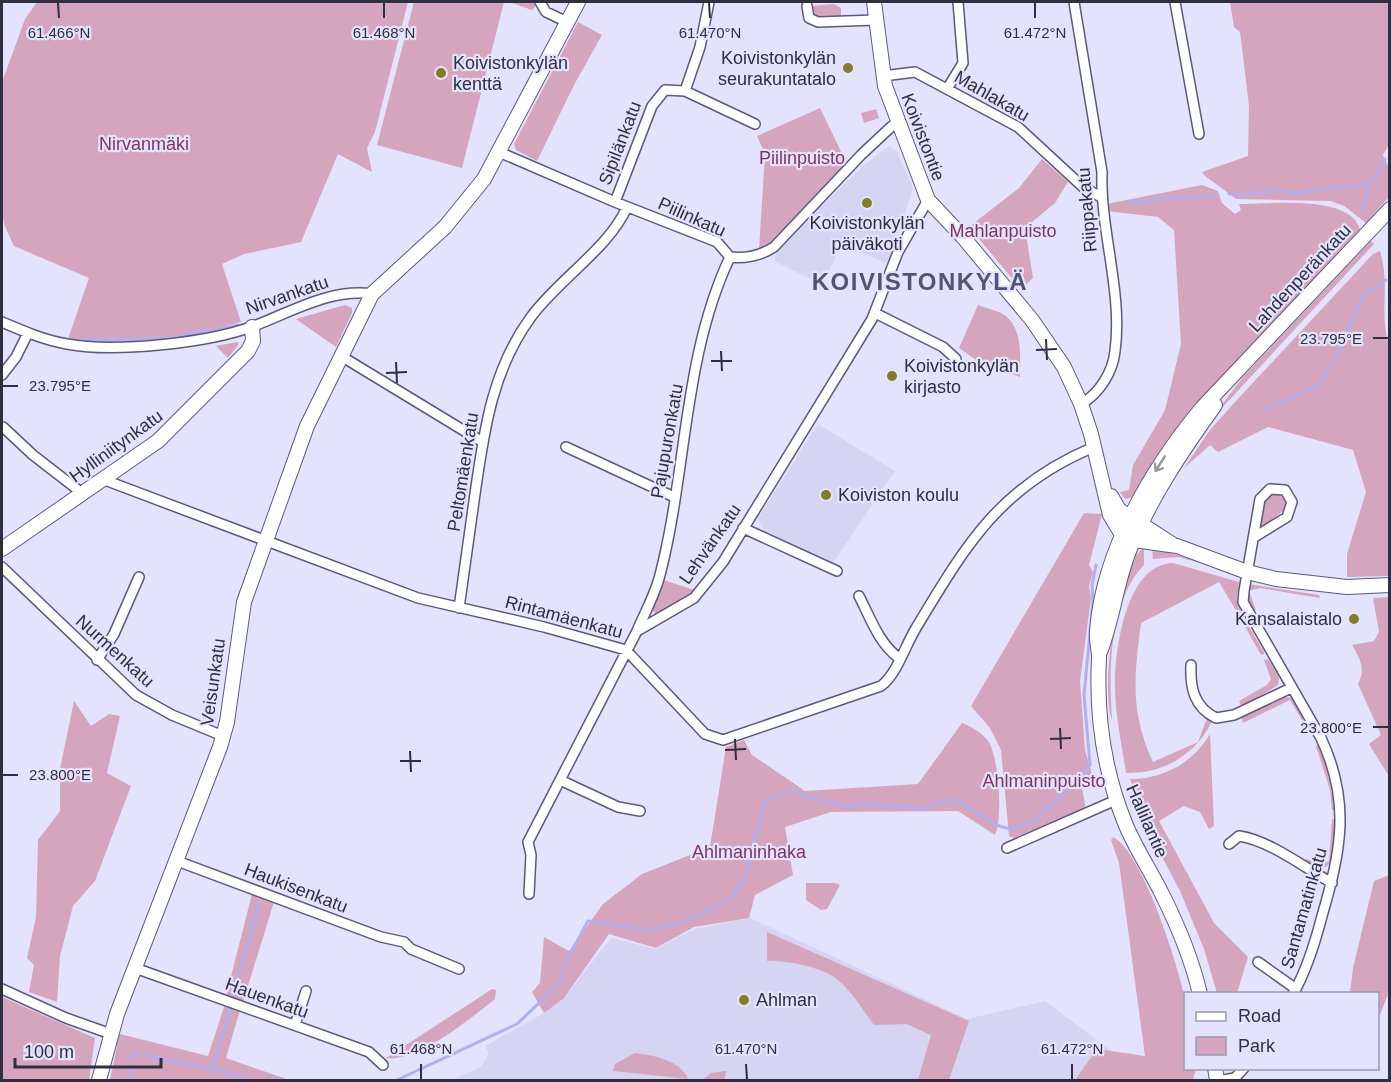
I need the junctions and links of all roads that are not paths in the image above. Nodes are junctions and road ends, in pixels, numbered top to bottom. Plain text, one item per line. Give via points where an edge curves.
1 (540, 2) edge
2 (578, 2) edge
3 (709, 2) edge
4 (874, 2) edge
5 (958, 2) edge
6 (1074, 2) edge
7 (1175, 2) edge
8 (807, 6) dead end
9 (876, 20) junction
10 (567, 22) junction
11 (883, 76) junction
12 (947, 89) junction
13 (685, 91) junction
14 (898, 123) junction
15 (755, 124) dead end
16 (1198, 134) dead end
17 (499, 152) junction
18 (1101, 197) junction
19 (928, 200) junction
20 (615, 202) junction
21 (627, 207) junction
22 (1389, 209) edge
23 (730, 257) junction
24 (372, 294) junction
25 (875, 313) junction
26 (2, 322) edge
27 (252, 327) junction
28 (28, 333) junction
29 (341, 356) junction
30 (956, 359) dead end
31 (2, 375) edge
32 (1081, 404) junction
33 (3, 427) edge
34 (481, 441) junction
35 (566, 447) dead end
36 (1094, 447) junction
37 (102, 479) junction
38 (1102, 481) junction
39 (82, 493) junction
40 (674, 497) junction
41 (1136, 522) junction
42 (743, 528) junction
43 (1128, 537) junction
44 (1253, 538) junction
45 (265, 542) junction
46 (1176, 546) junction
47 (2, 549) edge
48 (2, 567) edge
49 (837, 571) dead end
50 (1247, 572) junction
51 (138, 578) dead end
52 (1389, 585) edge
53 (859, 596) dead end
54 (459, 608) junction
55 (637, 631) junction
56 (626, 650) junction
57 (899, 658) junction
58 (98, 660) junction
59 (1191, 665) dead end
60 (1291, 688) junction
61 (223, 736) junction
62 (560, 780) junction
63 (1116, 800) junction
64 (640, 811) dead end
65 (1229, 844) dead end
66 (1006, 848) dead end
67 (177, 861) junction
68 (1332, 883) junction
69 (529, 894) dead end
70 (1258, 963) dead end
71 (135, 968) junction
72 (459, 969) dead end
73 (2, 989) edge
74 (306, 991) dead end
75 (1294, 991) edge
76 (1200, 992) edge
77 (295, 1025) junction
78 (111, 1034) junction
79 (383, 1065) dead end
80 (1242, 1074) edge
81 (99, 1080) edge
82 (1223, 1080) edge

1 - 10 street via 546,12
2 - 10 main road
3 - 13 street
4 - 9 main road, Koivistontie
5 - 12 street via 963,63
6 - 18 street, Riippakatu via 1102,172
7 - 16 street
8 - 9 street via 809,18 818,22
9 - 11 main road, Koivistontie
10 - 17 main road
11 - 12 street, Mahlakatu via 915,72
11 - 14 main road, Koivistontie
12 - 18 street, Mahlakatu via 1018,128 1083,187
13 - 15 street
13 - 20 street, Sipilänkatu via 665,90 656,98
14 - 19 main road, Koivistontie
14 - 23 street, Piilinkatu via 862,154 774,247 751,257
17 - 20 street, Piilinkatu
17 - 24 main road via 465,206
18 - 32 street, Riippakatu via 1116,315 1115,353 1106,378 1095,394
19 - 25 street, Lehvänkatu via 898,252
19 - 32 main road, Koivistontie via 1032,320 1064,367
20 - 21 street, Piilinkatu
21 - 23 street, Piilinkatu via 717,242
21 - 34 street, Peltomäenkatu via 618,224 540,305 521,331 501,371
22 - 41 main road, Lahdenperänkatu via 1178,437
23 - 40 street, Pajupuronkatu via 704,339
24 - 27 street, Nirvankatu via 329,297
24 - 29 main road, Veisunkatu
25 - 30 street via 943,347
25 - 42 street, Lehvänkatu
26 - 28 street, Nirvankatu
27 - 28 street, Nirvankatu via 201,339 103,347 67,344
27 - 37 main road, Hylliniitynkatu via 253,341 248,351 220,380 158,441
28 - 31 street
29 - 34 street
29 - 45 main road, Veisunkatu via 298,446
32 - 36 main road, Koivistontie
33 - 39 street
34 - 54 street, Peltomäenkatu
35 - 40 street
36 - 38 main road, Koivistontie
36 - 57 street, Rintamäenkatu via 1066,459 999,507 965,549
37 - 39 main road, Hylliniitynkatu
37 - 45 street, Rintamäenkatu
38 - 41 main road, Koivistontie via 1119,510
38 - 43 main road, Koivistontie via 1110,515
39 - 47 main road, Hylliniitynkatu
40 - 55 street, Pajupuronkatu via 659,578
41 - 43 main road, Hallilantie
41 - 46 main road, Koivistontie
42 - 49 street
42 - 55 street, Lehvänkatu via 697,595
43 - 46 main road
43 - 63 main road, Hallilantie via 1107,584 1097,632 1102,735
44 - 44 street, Santamatinkatu via 1262,494 1275,488 1285,490 1292,502 1287,517
44 - 50 street, Santamatinkatu
45 - 54 street, Rintamäenkatu via 418,598
45 - 61 main road, Veisunkatu via 239,623
46 - 50 main road
48 - 58 street, Nurmenkatu
50 - 52 main road via 1321,585
50 - 60 street, Santamatinkatu via 1244,606
51 - 58 street
53 - 57 street via 889,651
54 - 56 street, Rintamäenkatu
55 - 56 street, Lehvänkatu
56 - 57 street, Rintamäenkatu via 705,734 723,740 881,686 889,680
56 - 62 street, Lehvänkatu
58 - 61 street, Nurmenkatu via 152,705
59 - 60 street via 1190,679 1198,704 1215,718 1234,715
60 - 68 street, Santamatinkatu via 1324,744 1339,793 1341,842
61 - 67 main road, Veisunkatu
62 - 64 street via 618,807
62 - 69 street, Lehvänkatu via 528,846
63 - 66 street
63 - 76 main road, Hallilantie via 1164,898
65 - 68 street via 1239,836 1249,838
67 - 71 main road, Veisunkatu
67 - 72 street, Haukisenkatu via 381,937 404,942 411,949
68 - 75 street, Santamatinkatu via 1310,958
70 - 75 street, Santamatinkatu
71 - 77 street, Hauenkatu
71 - 78 main road, Veisunkatu
73 - 78 street
74 - 77 street
77 - 79 street, Hauenkatu via 369,1052
78 - 81 main road, Veisunkatu
80 - 82 street

